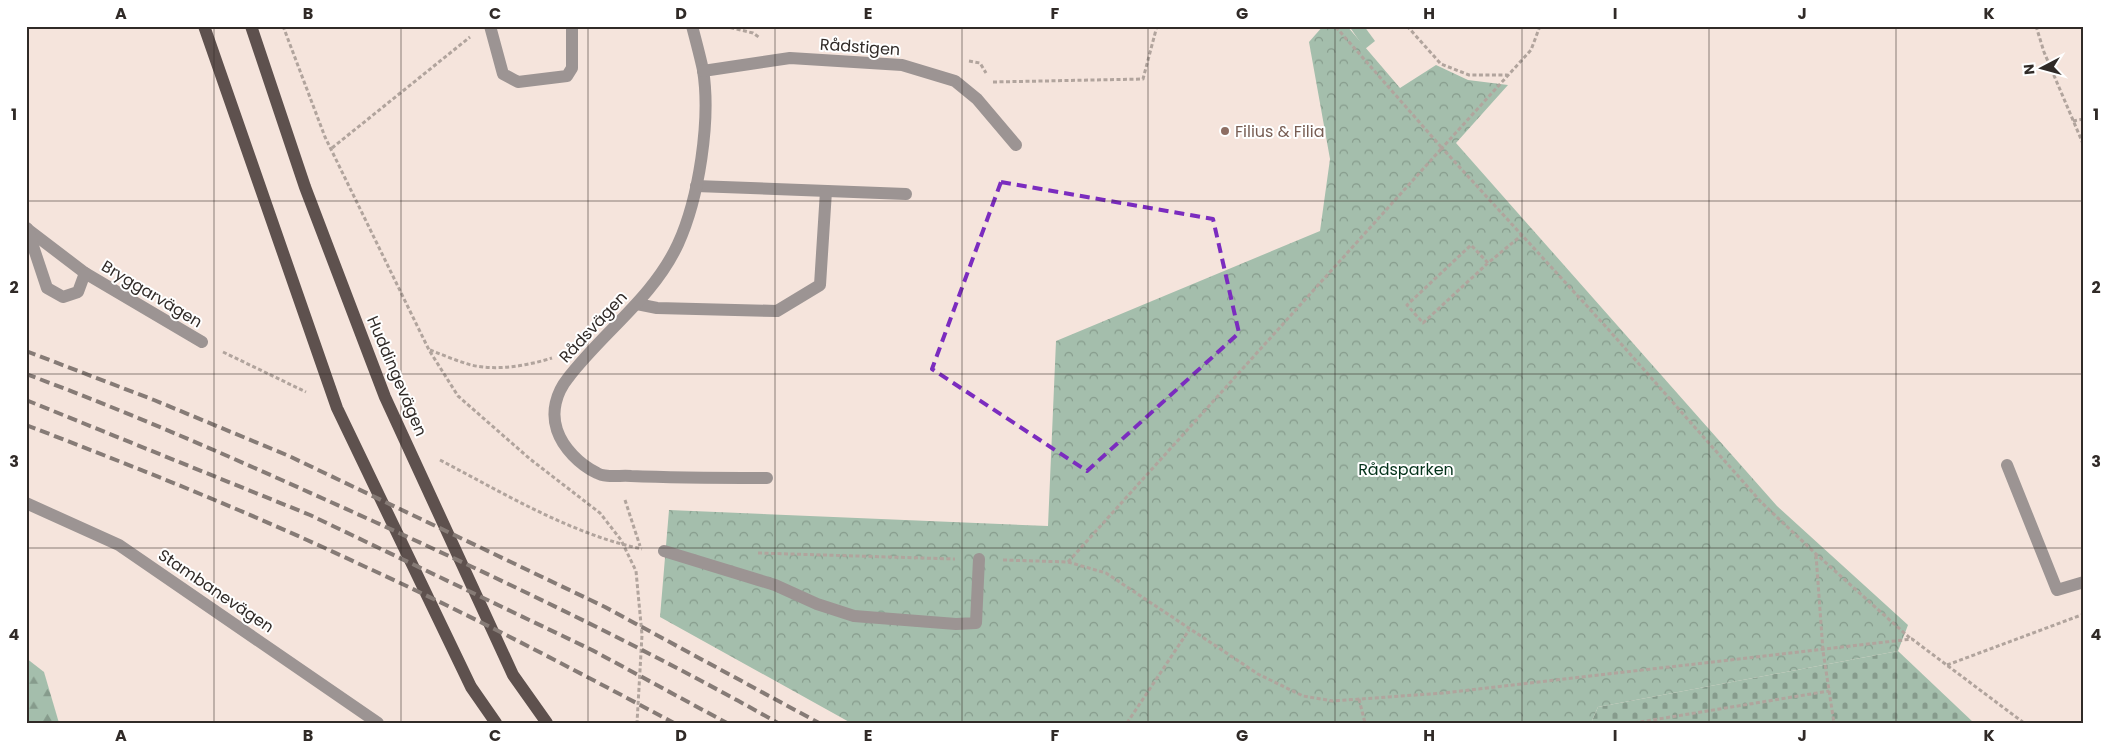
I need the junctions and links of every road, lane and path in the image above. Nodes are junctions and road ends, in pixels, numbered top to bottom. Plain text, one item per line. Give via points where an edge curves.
1 (204, 26) edge
2 (251, 26) edge
3 (283, 26) edge
4 (490, 26) edge
5 (572, 26) edge
6 (692, 26) edge
7 (1335, 26) edge
8 (1407, 26) edge
9 (1540, 26) edge
10 (2036, 26) edge
11 (476, 32) dead end
12 (703, 71) junction
13 (1507, 75) junction
14 (2084, 119) edge
15 (2073, 121) junction
16 (1016, 146) dead end
17 (2084, 146) edge
18 (332, 148) junction
19 (1442, 148) junction
20 (696, 186) junction
21 (826, 191) junction
22 (906, 194) dead end
23 (27, 228) edge
24 (1522, 234) junction
25 (1488, 263) junction
26 (85, 273) junction
27 (637, 304) junction
28 (202, 342) joint
29 (429, 350) junction
30 (554, 357) dead end
31 (312, 394) dead end
32 (434, 457) dead end
33 (2007, 465) dead end
34 (618, 475) junction
35 (767, 478) dead end
36 (26, 503) edge
37 (641, 549) junction
38 (664, 551) joint
39 (753, 553) dead end
40 (1816, 554) junction
41 (979, 560) junction
42 (1068, 562) junction
43 (2084, 582) edge
44 (2084, 614) edge
45 (1189, 630) junction
46 (1912, 639) junction
47 (1823, 651) junction
48 (1947, 665) junction
49 (1829, 691) junction
50 (1359, 700) junction
51 (378, 723) edge
52 (496, 723) edge
53 (547, 723) edge
54 (637, 723) edge
55 (1127, 723) edge
56 (1365, 723) edge
57 (1634, 723) edge
58 (1834, 723) edge
59 (2024, 723) edge

1 - 52 main road via 337,408 471,688
2 - 53 main road, Huddingevägen via 305,188 385,397 513,675
3 - 18 path
4 - 5 street via 503,74 518,82 567,76 572,68
6 - 12 street, Rådsvägen
7 - 19 path
8 - 13 path via 1441,64 1469,75
9 - 13 path via 1530,50
10 - 15 path
11 - 18 path
12 - 16 street, Rådstigen via 790,58 902,65 955,81 977,99
12 - 20 street, Rådsvägen via 705,114
13 - 19 path
14 - 15 path
15 - 17 path
18 - 29 path
19 - 24 path
19 - 42 path
20 - 21 street
20 - 27 street, Rådsvägen via 678,244 667,265
21 - 22 street
21 - 27 street via 820,285 777,311 657,308
23 - 26 street, Bryggarvägen
23 - 26 street, Bryggarvägen via 47,288 63,297 78,292
24 - 25 path
24 - 40 path via 1761,502
25 - 25 path via 1423,323 1407,305 1471,245
26 - 28 street, Bryggarvägen
27 - 34 street, Rådsvägen via 567,378 556,398 553,420 560,440 573,456 598,474
28 - 31 path
29 - 30 path via 470,365 490,368 532,364
29 - 54 path via 458,396 530,459 600,513 621,540 636,571 642,635
32 - 37 path via 548,516 607,540
33 - 43 street via 2058,590
34 - 35 street, Rådsvägen
34 - 37 path
36 - 51 street, Stambanevägen via 119,545
37 - 38 path
38 - 41 street via 774,585 854,616 956,624 976,623
39 - 41 path
40 - 46 path
40 - 47 path
41 - 42 path
42 - 45 path via 1106,573
44 - 48 path
45 - 50 path via 1258,674 1303,696 1333,701
45 - 55 path
46 - 47 path
46 - 48 path
47 - 49 path
47 - 50 path
48 - 59 path
49 - 57 path
49 - 58 path
50 - 56 path

